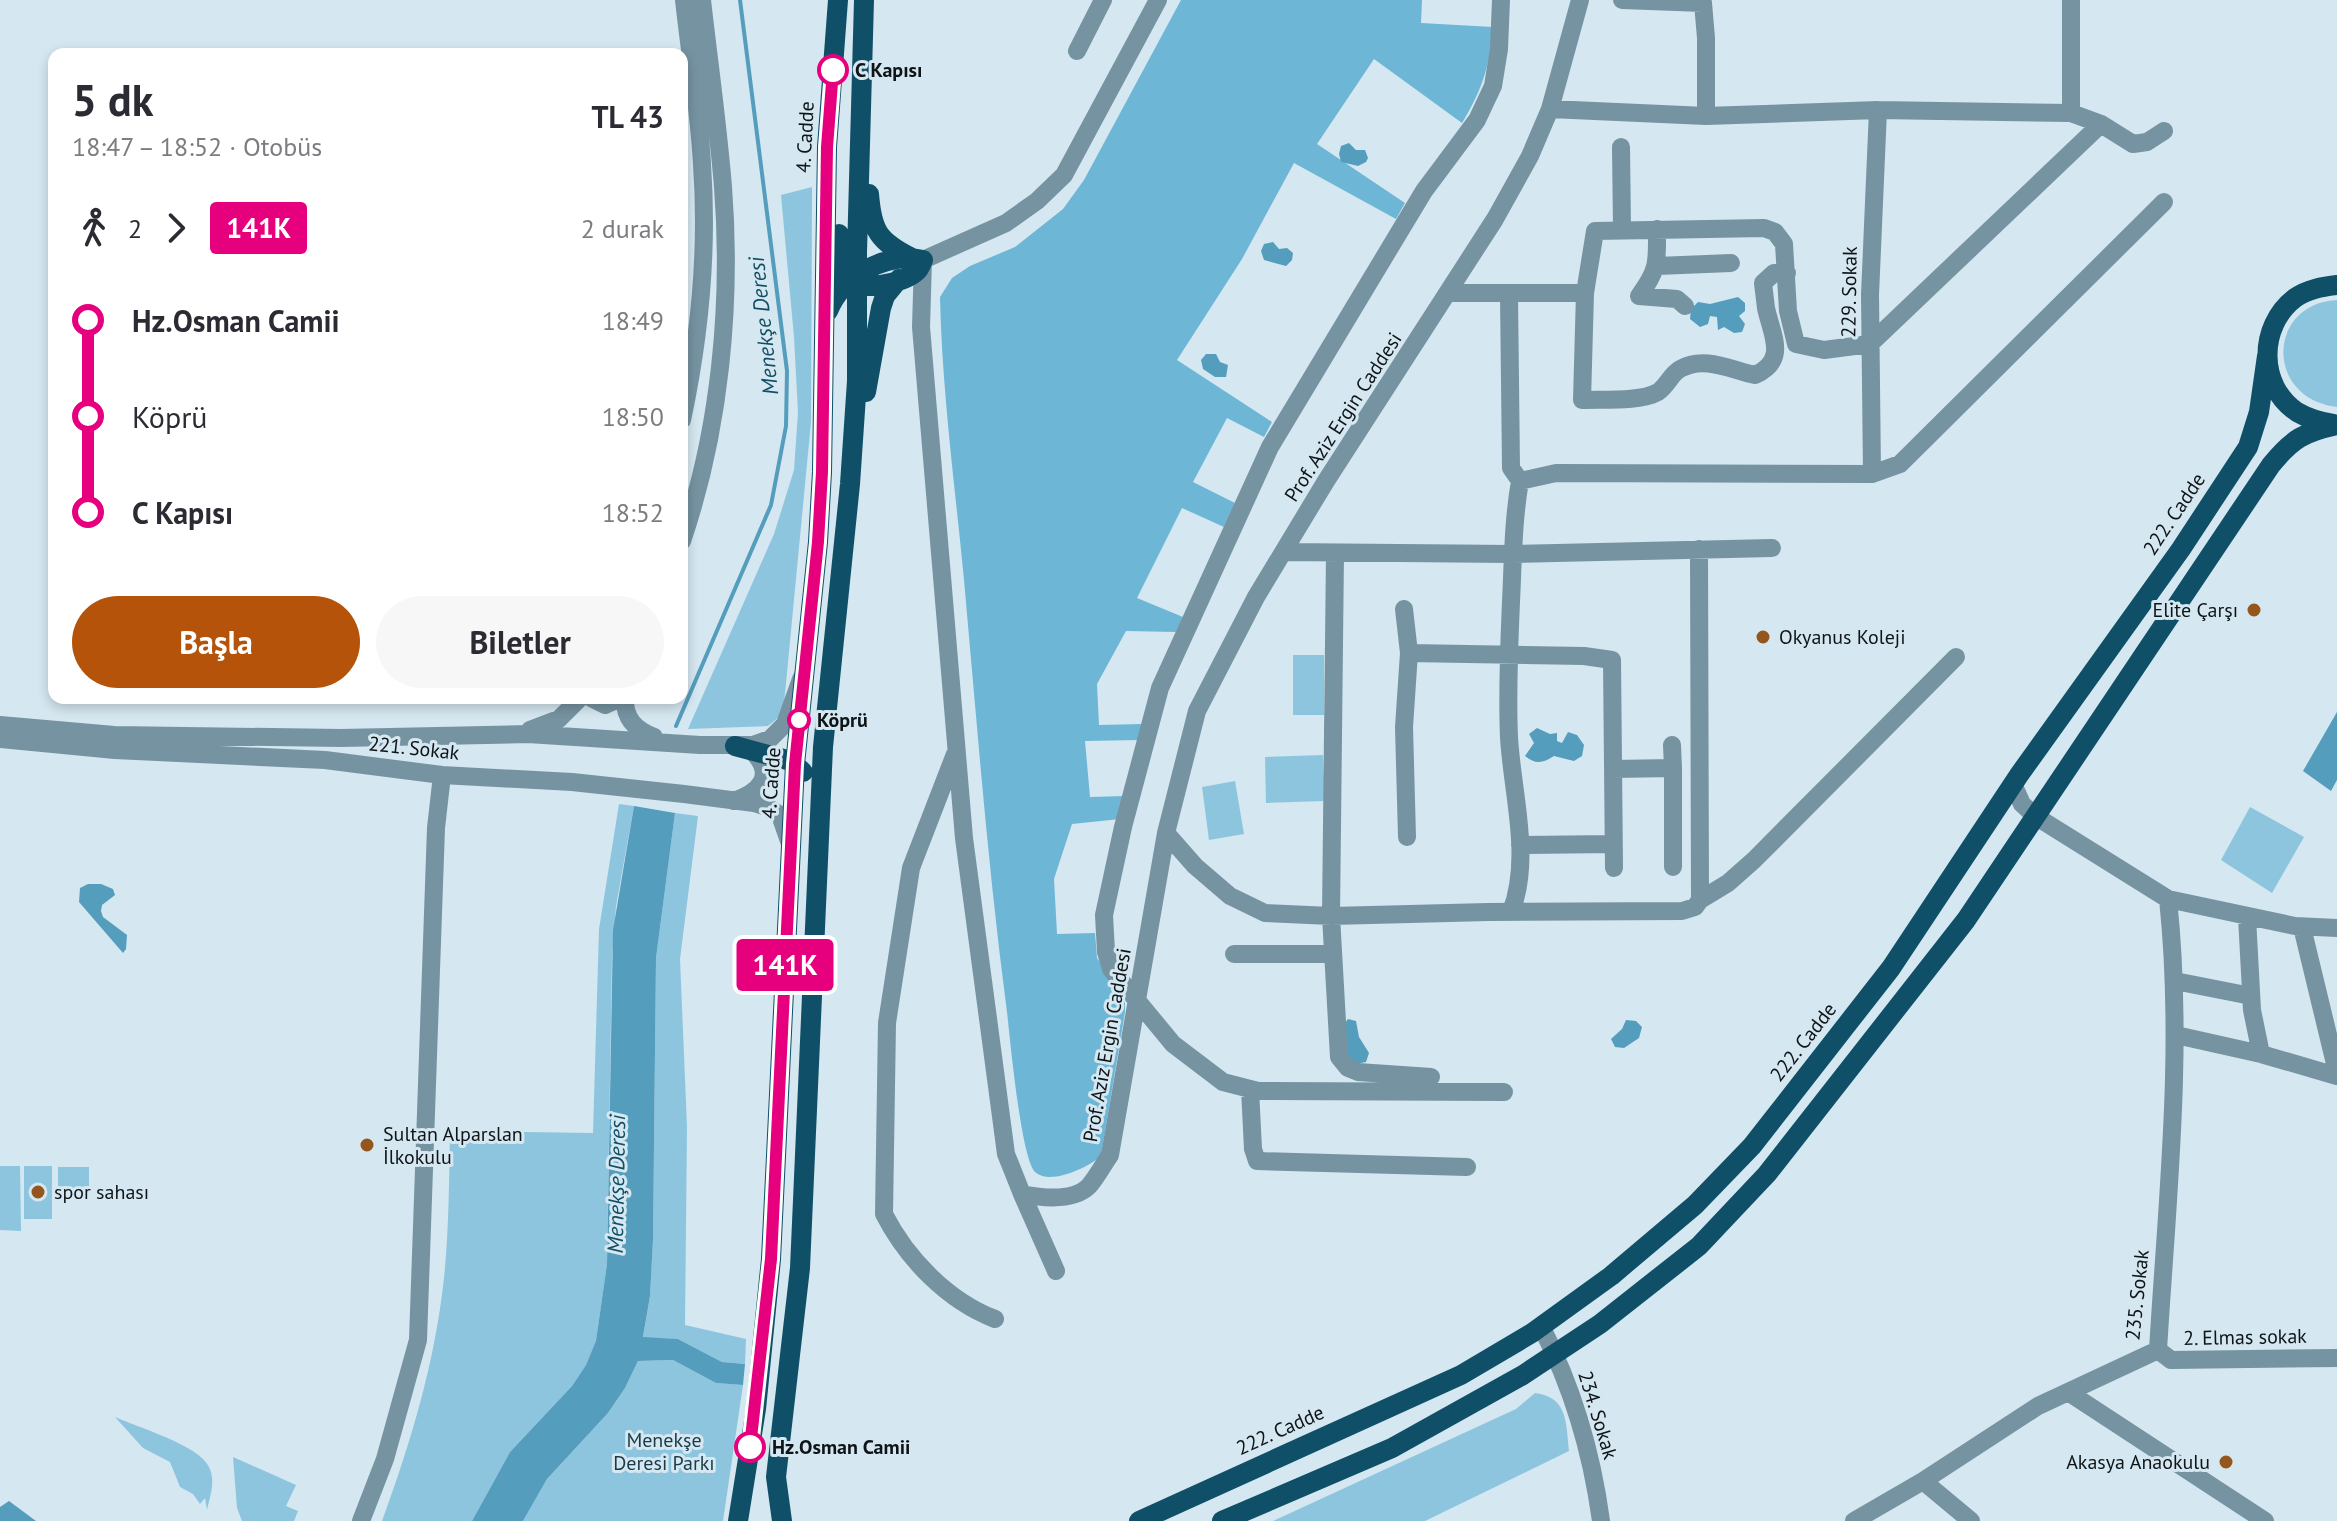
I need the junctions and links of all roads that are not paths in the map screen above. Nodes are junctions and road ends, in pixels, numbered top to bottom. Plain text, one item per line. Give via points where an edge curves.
1 (684, 0) edge
2 (702, 0) edge
3 (838, 0) edge
4 (864, 0) edge
5 (1103, 0) edge
6 (1158, 0) edge
7 (1501, 0) edge
8 (1580, 0) edge
9 (1622, 0) edge
10 (2071, 0) edge
11 (1077, 51) dead end
12 (1550, 109) junction
13 (1878, 110) junction
14 (2071, 113) junction
15 (1706, 116) junction
16 (829, 118) junction
17 (2101, 124) junction
18 (860, 129) junction
19 (2164, 131) dead end
20 (1621, 147) dead end
21 (2164, 202) dead end
22 (1622, 229) junction
23 (1657, 229) junction
24 (917, 259) junction
25 (1731, 263) dead end
26 (1657, 266) junction
27 (1787, 273) junction
28 (900, 279) junction
29 (854, 280) junction
30 (2337, 285) edge
31 (1449, 293) junction
32 (1585, 293) junction
33 (1509, 295) junction
34 (1685, 306) dead end
35 (825, 318) junction
36 (1870, 344) junction
37 (2267, 356) junction
38 (688, 386) edge
39 (2337, 425) edge
40 (851, 467) junction
41 (1872, 474) junction
42 (1520, 481) junction
43 (688, 520) edge
44 (1772, 548) dead end
45 (1699, 549) junction
46 (1284, 552) junction
47 (1335, 553) junction
48 (1513, 554) junction
49 (1404, 609) dead end
50 (1409, 653) junction
51 (1510, 655) junction
52 (1956, 657) dead end
53 (803, 673) junction
54 (574, 704) edge
55 (624, 704) edge
56 (0, 725) edge
57 (514, 734) junction
58 (0, 739) edge
59 (668, 742) junction
60 (1672, 745) dead end
61 (744, 749) junction
62 (956, 752) junction
63 (795, 764) junction
64 (1673, 768) junction
65 (1613, 769) junction
66 (442, 775) junction
67 (2013, 784) junction
68 (734, 801) junction
69 (2035, 816) junction
70 (1166, 833) junction
71 (1407, 837) dead end
72 (1613, 844) junction
73 (1520, 845) junction
74 (790, 853) junction
75 (1673, 867) dead end
76 (1614, 868) dead end
77 (817, 870) junction
78 (2168, 899) junction
79 (1700, 900) junction
80 (1511, 912) junction
81 (1331, 916) junction
82 (2247, 917) junction
83 (2302, 927) junction
84 (2337, 928) edge
85 (1234, 954) dead end
86 (1333, 954) junction
87 (2175, 981) junction
88 (2251, 996) junction
89 (1138, 1000) junction
90 (2176, 1035) junction
91 (2261, 1054) junction
92 (2337, 1074) edge
93 (1431, 1077) dead end
94 (1250, 1089) junction
95 (1504, 1092) dead end
96 (1467, 1167) dead end
97 (1022, 1194) junction
98 (1056, 1271) dead end
99 (995, 1319) dead end
100 (1541, 1326) junction
101 (2158, 1350) junction
102 (1556, 1354) junction
103 (2337, 1358) edge
104 (2068, 1392) junction
105 (1923, 1481) junction
106 (361, 1521) edge
107 (738, 1521) edge
108 (782, 1521) edge
109 (1139, 1521) edge
110 (1222, 1521) edge
111 (1601, 1521) edge
112 (1854, 1521) edge
113 (1971, 1521) edge
114 (2265, 1521) edge

1 - 38 street via 702,164 704,243
2 - 43 street via 723,189 724,310 710,430
3 - 16 main road, 4. Cadde
4 - 18 main road
5 - 11 street
6 - 24 street via 1064,175 1006,223
7 - 89 street via 1493,86 1477,120 1424,191 1270,447 1160,688 1104,915 1111,969
8 - 12 street, Prof. Aziz Ergin Caddesi
9 - 15 street via 1703,3
10 - 14 street
12 - 15 street
12 - 31 street, Prof. Aziz Ergin Caddesi via 1530,156
13 - 14 street
13 - 15 street
13 - 36 street, 229. Sokak
14 - 17 street
16 - 29 main road via 840,156 839,261 844,277
16 - 35 main road, 4. Cadde
17 - 19 street via 2133,144
17 - 36 street
18 - 24 main road via 874,227 889,247
18 - 29 main road
20 - 22 street
21 - 41 street via 1900,464
22 - 23 street
22 - 32 street via 1595,231
23 - 26 street
23 - 27 street via 1764,228 1784,244
24 - 28 main road via 916,272
24 - 29 main road
24 - 62 street
25 - 26 street
26 - 34 street via 1639,296 1677,299
27 - 32 street via 1774,273 1763,283 1776,345 1768,369 1755,375 1718,363 1696,364 1680,369 1659,391 1642,397 1582,400
27 - 36 street via 1796,344 1824,350
28 - 29 main road via 871,287
28 - 40 main road via 881,308
29 - 35 main road via 835,294
29 - 40 main road via 857,381
30 - 37 main road, 222. Cadde via 2296,298 2280,314
31 - 33 street
31 - 46 street, Prof. Aziz Ergin Caddesi
32 - 33 street
33 - 42 street via 1511,468
35 - 53 main road, 4. Cadde via 818,542
36 - 41 street, 229. Sokak
37 - 39 main road via 2280,396 2315,421
37 - 67 main road, 222. Cadde via 2248,447
39 - 69 main road via 2307,432 2279,455
40 - 77 main road via 823,747
41 - 42 street via 1556,473
42 - 48 street
44 - 45 street
45 - 48 street
45 - 79 street
46 - 47 street
46 - 70 street, Prof. Aziz Ergin Caddesi via 1197,711
47 - 48 street
47 - 81 street
48 - 51 street
49 - 50 street
50 - 51 street
50 - 71 street via 1404,727
51 - 65 street via 1612,660
51 - 73 street via 1509,737
52 - 79 street via 1754,860
53 - 61 street via 785,724 774,736
53 - 63 main road, 4. Cadde
54 - 57 street via 559,719
55 - 59 street via 631,723
56 - 57 street via 114,735
57 - 59 street
58 - 66 street, 221. Sokak via 325,760
59 - 61 street
60 - 64 street
61 - 63 main road
61 - 68 street via 762,764 762,782 753,794
62 - 97 street via 1006,1154
62 - 99 street via 911,868 887,1023 884,1214 910,1256 969,1309
63 - 74 main road, 4. Cadde
63 - 77 main road via 808,782
64 - 65 street
64 - 75 street
65 - 72 street
66 - 68 street, 221. Sokak via 587,783
66 - 106 street via 435,842 418,1340 385,1459
67 - 69 street
67 - 100 main road, 222. Cadde via 1891,968 1752,1146 1695,1205
68 - 74 street, 221. Sokak via 780,815
69 - 78 street
69 - 102 main road via 1966,920 1767,1174 1699,1246
70 - 81 street via 1230,896 1265,913
70 - 89 street, Prof. Aziz Ergin Caddesi
72 - 73 street
72 - 76 street
73 - 80 street
74 - 107 main road, 4. Cadde via 771,1259
77 - 108 main road via 800,1268 776,1477
78 - 82 street
78 - 87 street, 235. Sokak
79 - 80 street via 1682,911
80 - 81 street
81 - 86 street
82 - 83 street
82 - 88 street
83 - 84 street
83 - 92 street
85 - 86 street
86 - 93 street via 1336,1041 1342,1063 1358,1072
87 - 88 street
87 - 90 street, 235. Sokak
88 - 91 street
89 - 94 street via 1173,1044 1223,1082
89 - 97 street, Prof. Aziz Ergin Caddesi via 1110,1155 1087,1189 1061,1198
90 - 91 street
90 - 101 street, 235. Sokak
91 - 92 street
94 - 95 street
94 - 96 street via 1257,1161
97 - 98 street
100 - 102 street, 234. Sokak
100 - 109 main road, 222. Cadde via 1461,1375
101 - 103 street, 2. Elmas sokak via 2171,1360
101 - 104 street, 235. Sokak
102 - 110 main road via 1392,1448
102 - 111 street, 234. Sokak via 1582,1429
104 - 105 street, 235. Sokak
104 - 114 street
105 - 112 street, 235. Sokak
105 - 113 street

